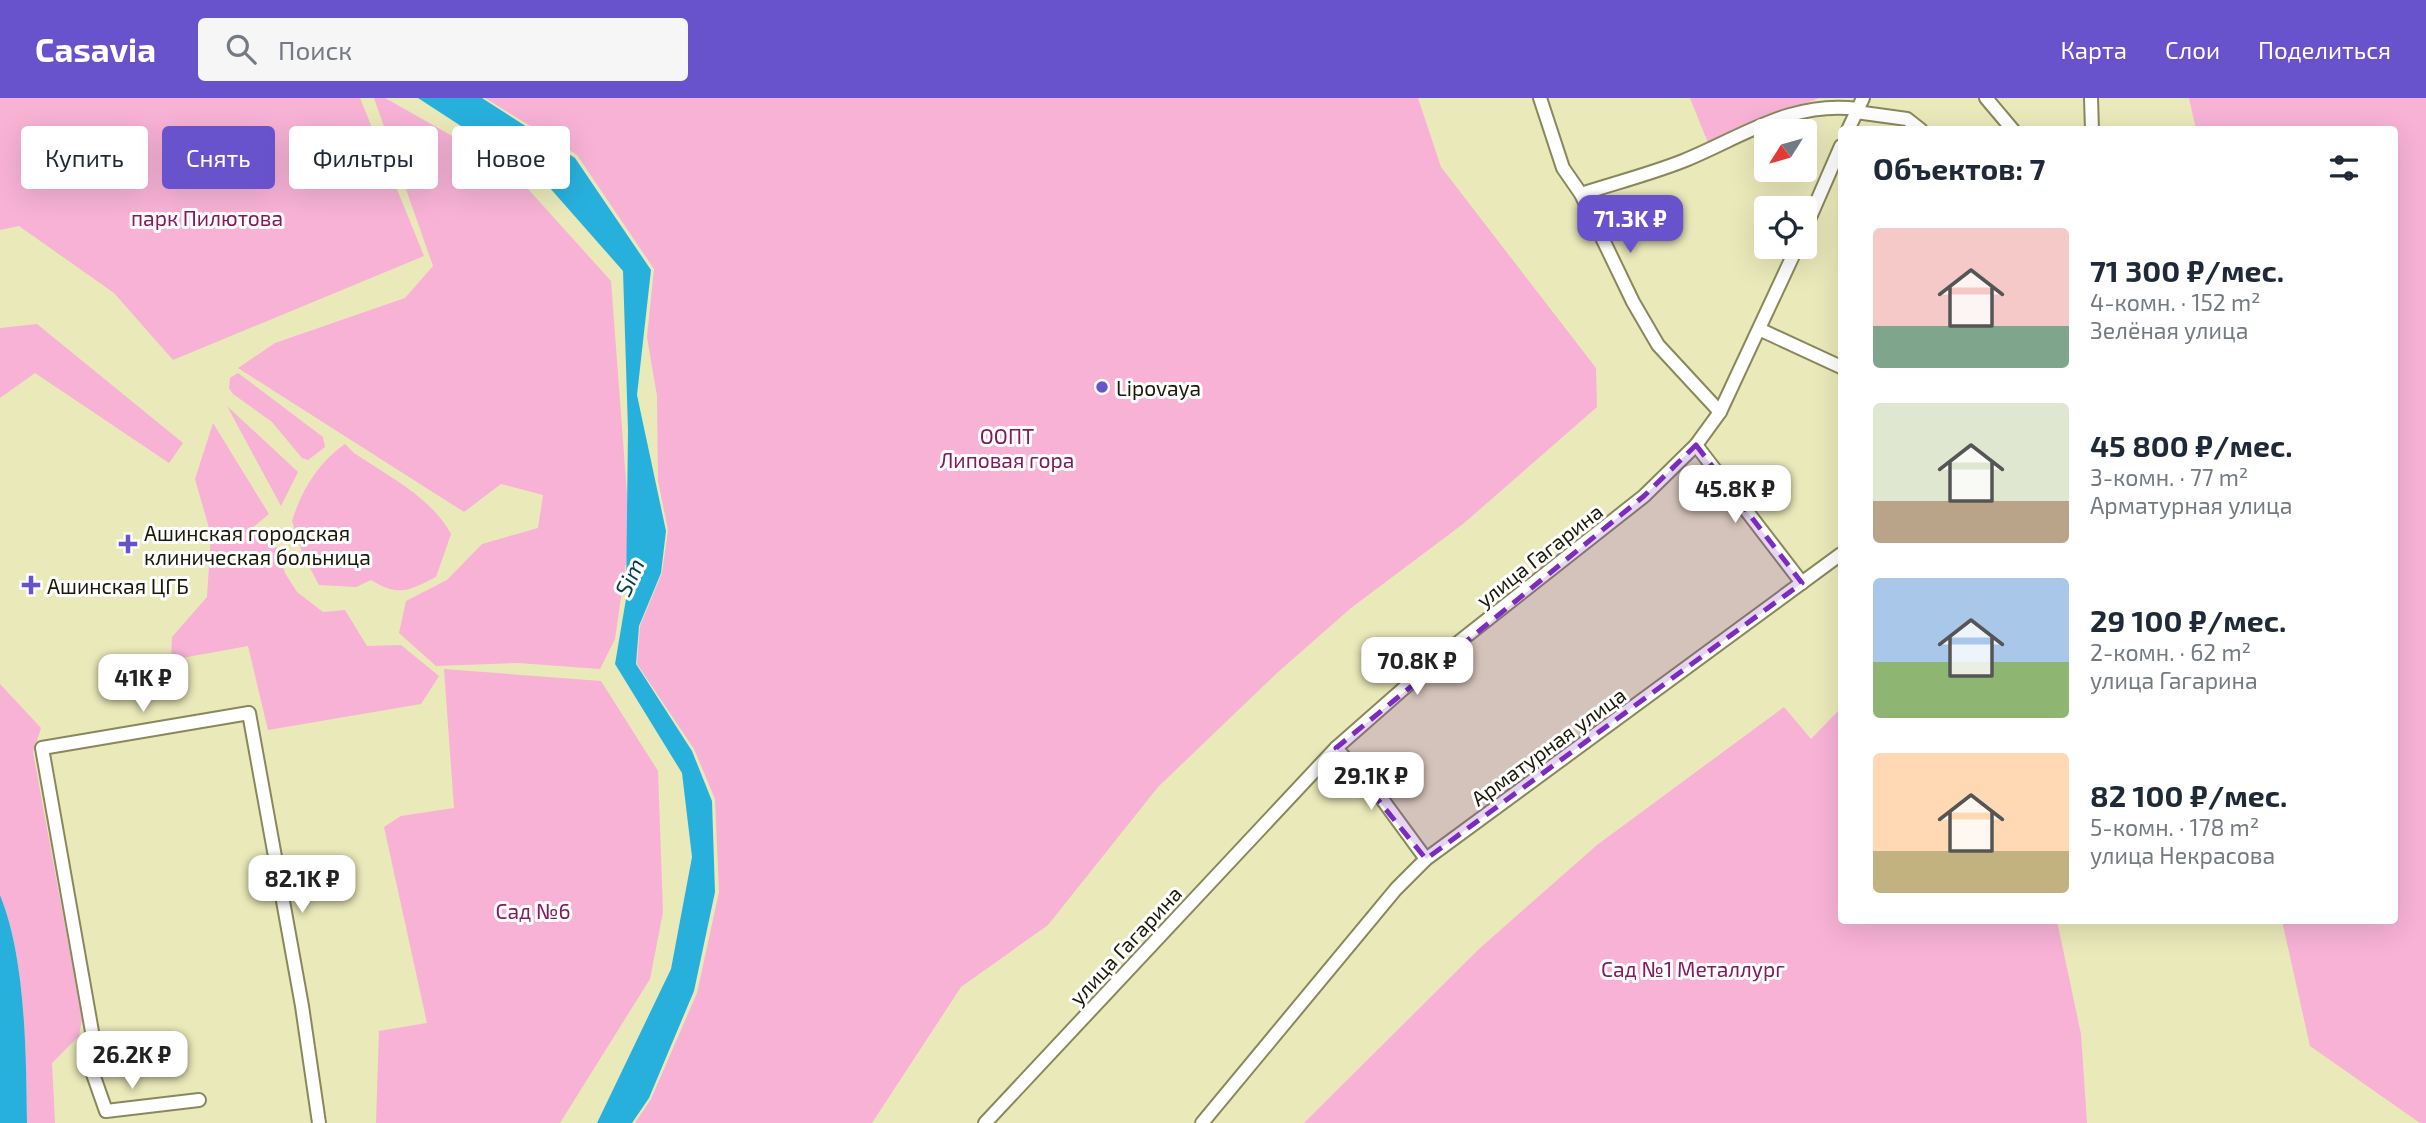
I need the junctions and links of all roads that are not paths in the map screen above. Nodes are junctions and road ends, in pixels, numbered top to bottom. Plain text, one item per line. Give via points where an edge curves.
1 (1540, 98) edge
2 (1986, 98) edge
3 (2091, 98) edge
4 (1859, 106) edge
5 (1850, 126) edge
6 (1916, 126) edge
7 (2010, 126) edge
8 (2092, 126) edge
9 (1838, 153) edge
10 (1581, 194) junction
11 (1817, 201) edge
12 (1792, 259) edge
13 (1761, 330) junction
14 (1838, 366) edge
15 (1720, 412) junction
16 (1696, 445) junction
17 (1838, 556) edge
18 (1802, 583) junction
19 (1336, 748) junction
20 (1426, 859) junction
21 (199, 1100) dead end
22 (319, 1123) edge
23 (985, 1123) edge
24 (1202, 1123) edge

1 - 10 street via 1563,168
2 - 7 street
3 - 8 street
4 - 5 street
4 - 6 street via 1907,119
4 - 10 street via 1793,111 1673,165
9 - 11 street
10 - 15 street via 1658,345
12 - 13 street, улица Гагарина
13 - 14 street
13 - 15 street, улица Гагарина
15 - 16 street, улица Гагарина
16 - 18 street
16 - 19 street, улица Гагарина via 1644,495 1406,685
17 - 18 street, Арматурная улица
18 - 20 street, Арматурная улица
19 - 20 street via 1382,799
19 - 23 street, улица Гагарина
20 - 24 street, Арматурная улица via 1387,899
21 - 22 street via 106,1111 93,1074 94,1043 42,748 249,713

